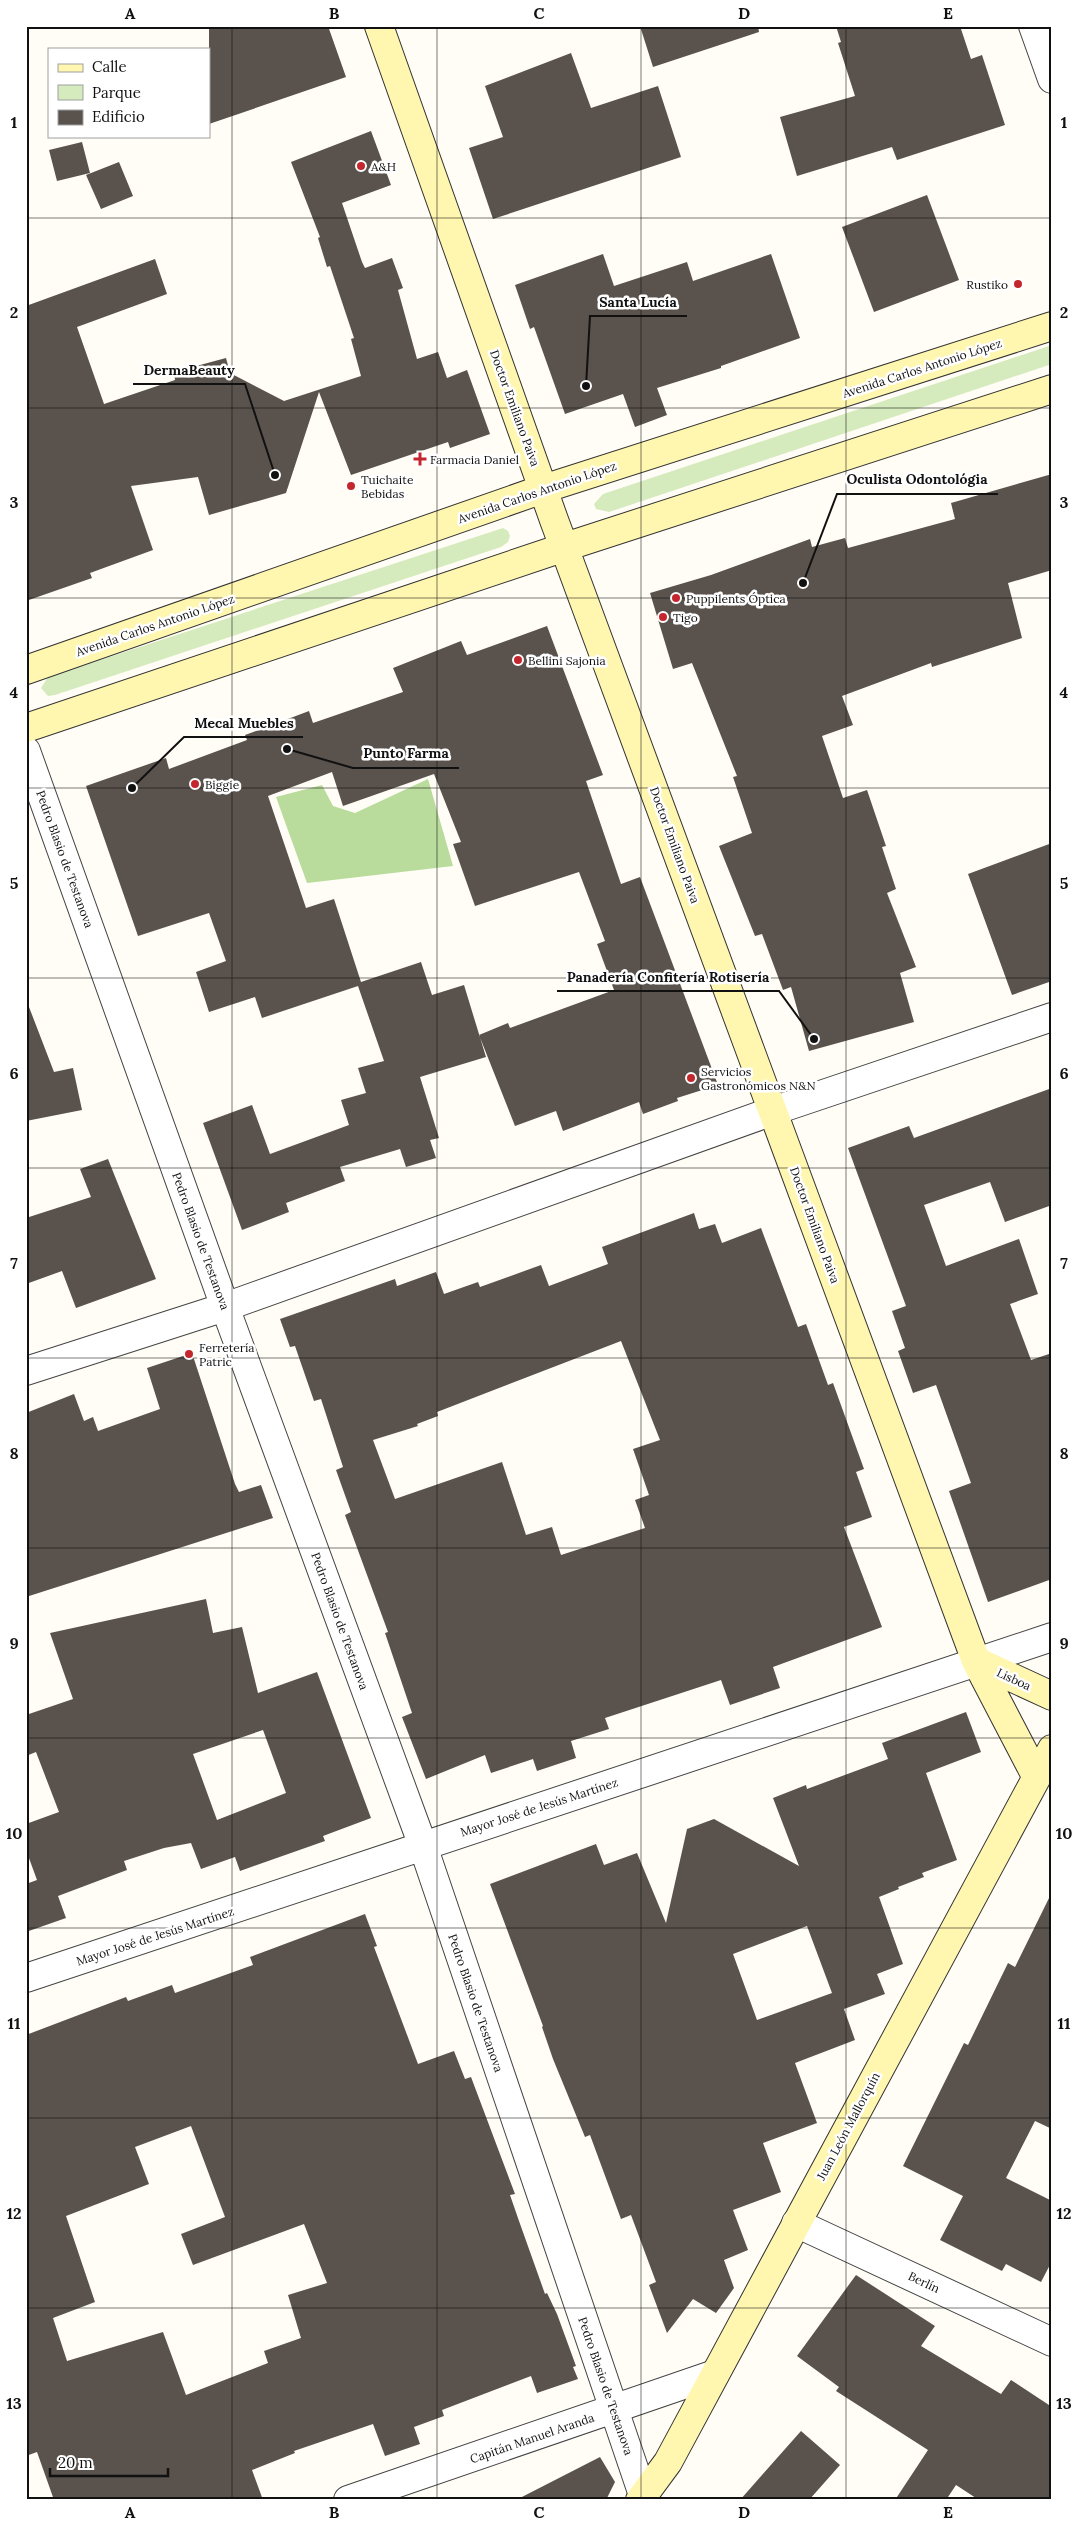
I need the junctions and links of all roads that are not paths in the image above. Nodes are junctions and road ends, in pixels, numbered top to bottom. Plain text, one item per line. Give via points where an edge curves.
1 (379, 26) edge
2 (1033, 26) edge
3 (1052, 79) edge
4 (1052, 326) edge
5 (1052, 389) edge
6 (543, 489) junction
7 (565, 548) junction
8 (26, 670) edge
9 (26, 728) edge
10 (26, 751) edge
11 (1052, 1016) edge
12 (773, 1111) junction
13 (225, 1307) junction
14 (26, 1371) edge
15 (1052, 1637) edge
16 (976, 1661) junction
17 (1052, 1696) edge
18 (1052, 1749) edge
19 (1036, 1776) junction
20 (423, 1846) junction
21 (26, 1978) edge
22 (796, 2223) junction
23 (1052, 2342) edge
24 (715, 2374) junction
25 (615, 2410) junction
26 (642, 2498) edge
27 (348, 2500) edge

1 - 6 street, Doctor Emiliano Paiva
2 - 3 street
4 - 6 street, Avenida Carlos Antonio López
5 - 7 street
6 - 7 street, Doctor Emiliano Paiva
6 - 8 street, Avenida Carlos Antonio López
7 - 9 street
7 - 12 street, Doctor Emiliano Paiva
10 - 13 street, Pedro Blasio de Testanova
11 - 12 street
12 - 13 street
12 - 16 street, Doctor Emiliano Paiva
13 - 14 street
13 - 20 street, Pedro Blasio de Testanova
15 - 16 street, Mayor José de Jesús Martínez
16 - 17 street, Lisboa
16 - 19 street, Doctor Emiliano Paiva
16 - 20 street, Mayor José de Jesús Martínez
18 - 19 street, Juan León Mallorquín
19 - 22 street, Juan León Mallorquín
20 - 21 street, Mayor José de Jesús Martínez
20 - 25 street, Pedro Blasio de Testanova
22 - 23 street, Berlín
22 - 24 street, Juan León Mallorquín
24 - 25 street, Capitán Manuel Aranda
24 - 26 street, Juan León Mallorquín via 668,2462
25 - 26 street, Pedro Blasio de Testanova
25 - 27 street, Capitán Manuel Aranda

